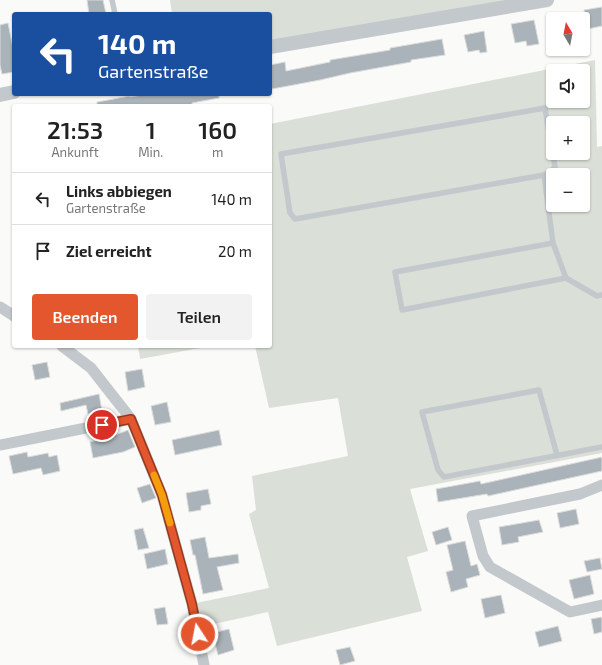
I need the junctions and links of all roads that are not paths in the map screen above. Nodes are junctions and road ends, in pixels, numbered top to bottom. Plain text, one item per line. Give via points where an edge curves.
1 (112, 0) edge
2 (547, 0) edge
3 (115, 12) edge
4 (272, 47) edge
5 (12, 92) edge
6 (0, 95) edge
7 (544, 175) junction
8 (553, 243) junction
9 (566, 278) junction
10 (602, 295) edge
11 (0, 307) edge
12 (12, 315) edge
13 (65, 348) edge
14 (131, 419) junction
15 (0, 446) edge
16 (602, 447) edge
17 (557, 455) junction
18 (602, 486) edge
19 (602, 605) edge
20 (204, 665) edge

1 - 3 lane
2 - 4 street
5 - 6 street
7 - 7 lane via 296,219 290,213 281,154 545,108 555,167
7 - 8 lane
8 - 9 lane
8 - 9 lane via 395,272 402,310
9 - 10 lane via 597,296
11 - 12 street
13 - 14 street via 91,368
14 - 15 street
14 - 20 street via 162,495 192,604
16 - 17 lane
17 - 17 lane via 444,477 438,470 422,412 539,390
18 - 19 street via 580,494 472,516 483,556 490,567 570,612

